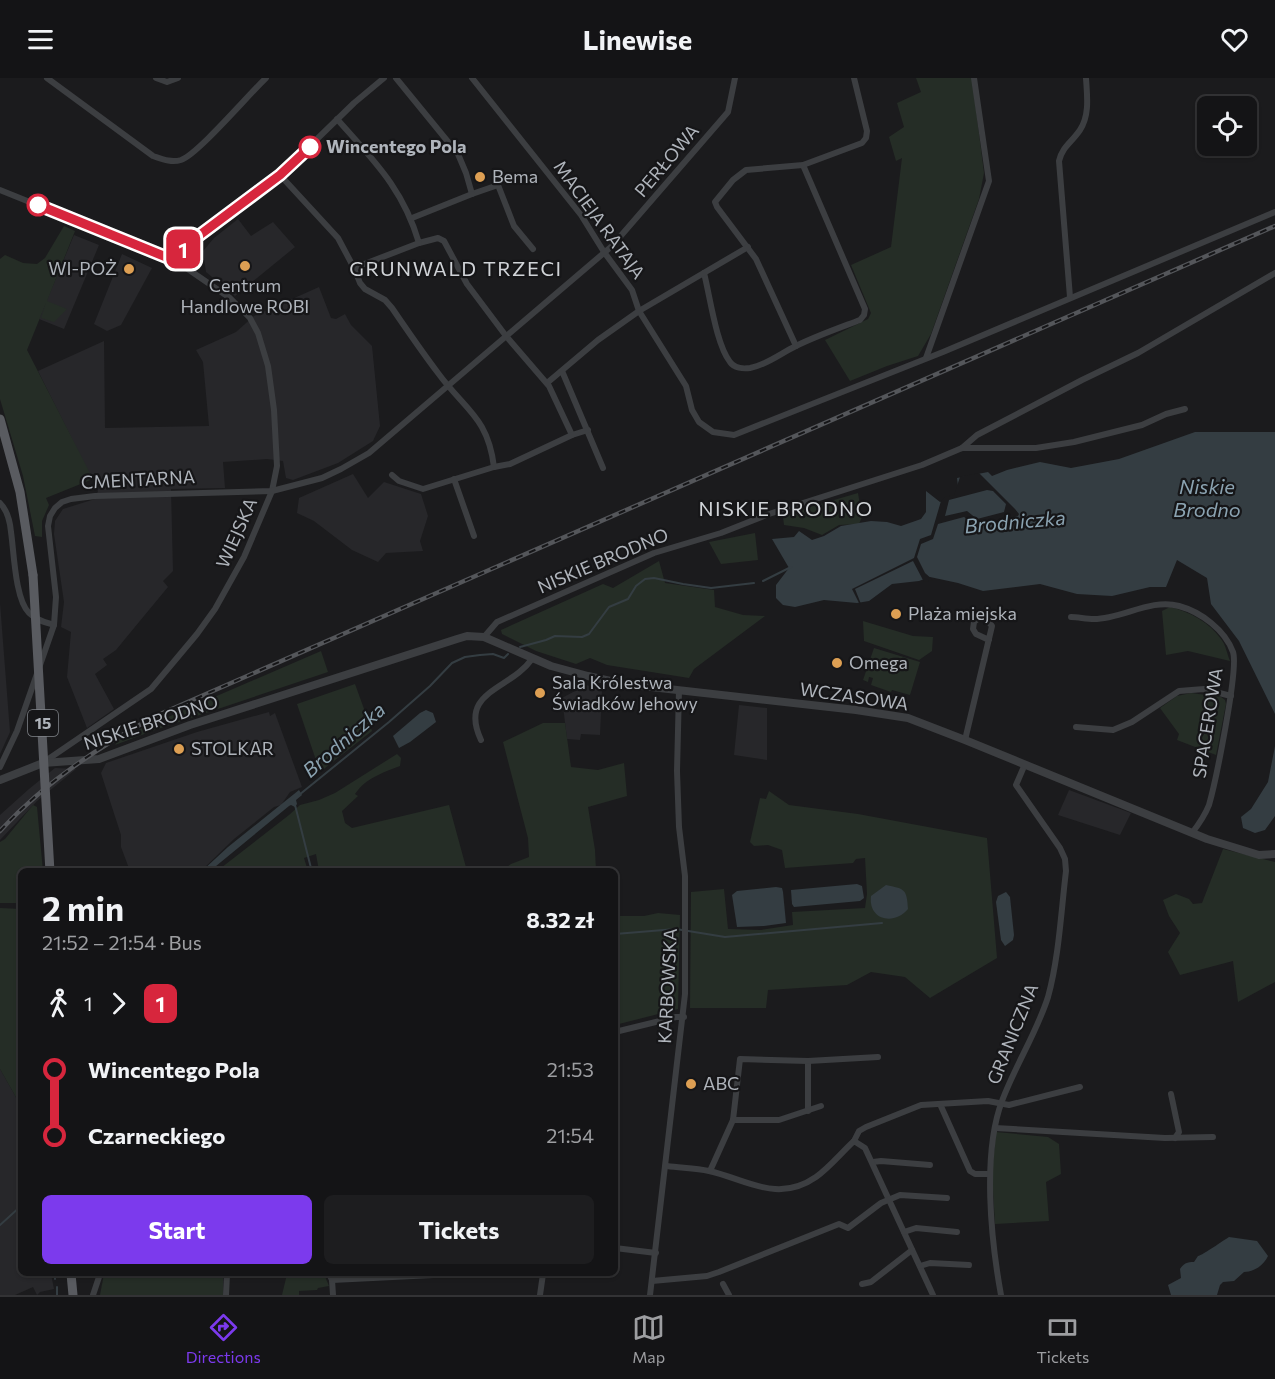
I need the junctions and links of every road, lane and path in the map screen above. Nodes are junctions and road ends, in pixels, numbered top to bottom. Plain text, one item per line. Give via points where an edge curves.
1 (47, 78) edge
2 (156, 78) edge
3 (178, 78) edge
4 (384, 78) edge
5 (396, 78) edge
6 (472, 78) edge
7 (735, 78) edge
8 (854, 78) edge
9 (974, 78) edge
10 (1086, 78) edge
11 (262, 79) edge
12 (337, 119) junction
13 (803, 165) junction
14 (280, 175) junction
15 (0, 190) edge
16 (472, 194) junction
17 (1275, 212) edge
18 (412, 218) junction
19 (419, 243) junction
20 (748, 247) junction
21 (533, 249) dead end
22 (604, 252) junction
23 (176, 261) junction
24 (354, 268) junction
25 (704, 273) junction
26 (1275, 273) edge
27 (1070, 297) junction
28 (639, 311) junction
29 (506, 336) junction
30 (796, 346) junction
31 (926, 358) junction
32 (562, 371) junction
33 (547, 383) junction
34 (448, 385) junction
35 (1185, 410) dead end
36 (0, 419) edge
37 (588, 430) junction
38 (572, 435) junction
39 (962, 448) junction
40 (494, 467) junction
41 (603, 468) dead end
42 (392, 475) dead end
43 (454, 479) junction
44 (272, 491) junction
45 (0, 503) edge
46 (474, 536) dead end
47 (1071, 617) dead end
48 (54, 625) junction
49 (484, 636) junction
50 (989, 640) dead end
51 (532, 659) junction
52 (679, 690) junction
53 (1231, 696) junction
54 (1076, 727) dead end
55 (481, 740) dead end
56 (965, 740) junction
57 (43, 763) junction
58 (1025, 764) junction
59 (0, 768) edge
60 (0, 780) edge
61 (1192, 833) junction
62 (1275, 854) edge
63 (50, 868) edge
64 (684, 1017) junction
65 (618, 1031) edge
66 (878, 1057) dead end
67 (807, 1061) junction
68 (1080, 1087) dead end
69 (1171, 1094) dead end
70 (940, 1104) junction
71 (1001, 1104) junction
72 (821, 1106) dead end
73 (808, 1111) junction
74 (733, 1120) junction
75 (995, 1128) junction
76 (1213, 1137) dead end
77 (1175, 1138) junction
78 (854, 1141) junction
79 (873, 1162) junction
80 (930, 1164) dead end
81 (667, 1166) junction
82 (710, 1171) junction
83 (990, 1174) junction
84 (890, 1198) junction
85 (947, 1198) dead end
86 (904, 1232) junction
87 (957, 1232) dead end
88 (618, 1248) edge
89 (912, 1250) junction
90 (656, 1253) junction
91 (969, 1265) dead end
92 (920, 1266) junction
93 (71, 1276) edge
94 (99, 1276) edge
95 (227, 1276) edge
96 (372, 1276) edge
97 (543, 1276) edge
98 (331, 1277) edge
99 (652, 1281) junction
100 (723, 1284) dead end
101 (862, 1284) dead end
102 (73, 1295) edge
103 (93, 1295) edge
104 (226, 1295) edge
105 (333, 1295) edge
106 (540, 1295) edge
107 (650, 1295) edge
108 (729, 1295) edge
109 (933, 1295) edge
110 (1001, 1295) edge

1 - 11 street via 153,156 170,161 182,160 200,145
2 - 3 street via 167,82
4 - 12 street
5 - 16 street via 458,154
6 - 22 street, MACIEJA RATAJA via 581,215
7 - 22 street, PERŁOWA via 728,112
8 - 13 street via 866,138 862,143
9 - 31 street via 988,181
10 - 27 street via 1087,110 1081,129 1061,151 1059,161
12 - 14 street
12 - 18 street via 384,173
13 - 20 street via 746,170 717,197 717,207
13 - 30 street via 865,309 860,320
14 - 23 street via 185,246
14 - 24 street via 338,238
15 - 23 street
16 - 18 street
16 - 21 street via 498,185 514,226
17 - 27 street
18 - 19 street
19 - 24 street
19 - 29 street via 438,238 444,241 467,284
20 - 25 street
20 - 30 street
22 - 28 street, MACIEJA RATAJA via 632,290
22 - 29 street, WIEJSKA
23 - 44 street via 241,307 258,333 268,366 274,410 277,466
24 - 34 street via 360,283 392,308
25 - 28 street
25 - 30 street via 718,333 730,362 743,369 752,368
26 - 39 street via 1138,353 977,435
27 - 31 street
28 - 31 street, MACIEJA RATAJA via 686,386 699,422 713,432 734,435
28 - 32 street
29 - 33 street
29 - 34 street, WIEJSKA
32 - 33 street
32 - 37 street
33 - 38 street
34 - 40 street via 484,427
34 - 44 street, WIEJSKA via 369,453 322,478
35 - 39 street, NISKIE BRODNO via 1074,442 1036,448
36 - 63 main road, 15, bridge via 20,492 33,575
37 - 38 street
37 - 41 street
38 - 40 street via 510,464
39 - 49 street, NISKIE BRODNO via 922,465 654,553 497,622
40 - 43 street
42 - 43 street via 423,489
43 - 46 street
44 - 48 street, CMENTARNA via 95,496 62,502 50,516 48,526 56,597
44 - 57 street, WIEJSKA via 230,584 164,675 138,699
45 - 48 street via 10,523 24,606 35,618
47 - 53 street, SPACEROWA via 1095,619 1160,604 1191,610 1220,632 1234,653
48 - 59 street, CMENTARNA
49 - 51 street, WCZASOWA
49 - 57 street, NISKIE BRODNO via 457,639 190,725 99,759
50 - 56 street
51 - 52 street, WCZASOWA via 592,677
51 - 55 street via 476,708 475,723
52 - 56 street, WCZASOWA via 908,718
52 - 64 street, KARBOWSKA via 677,771 686,923
53 - 54 street via 1204,689 1179,691 1113,730
53 - 61 street, SPACEROWA via 1208,806
56 - 58 street, WCZASOWA
57 - 60 street, WIEJSKA
58 - 61 street, WCZASOWA
58 - 71 street, GRANICZNA via 1016,785 1060,848 1066,871 1047,997
61 - 62 street, WCZASOWA via 1259,855
64 - 65 street
64 - 81 street, KARBOWSKA
66 - 67 street
67 - 73 street
67 - 74 street via 740,1059
68 - 71 street
69 - 77 street via 1179,1132
70 - 71 street
70 - 78 street via 921,1105 866,1127
70 - 83 street via 970,1171
71 - 75 street, GRANICZNA
72 - 73 street
73 - 74 street via 779,1120
74 - 82 street
75 - 77 street
75 - 83 street, GRANICZNA
76 - 77 street
78 - 79 street via 865,1148
78 - 82 street via 816,1177 797,1186 763,1189
79 - 80 street
79 - 84 street
81 - 82 street
81 - 90 street, KARBOWSKA
83 - 110 street, GRANICZNA via 993,1243
84 - 85 street
84 - 86 street
84 - 99 street via 848,1228 839,1224 707,1276
86 - 87 street via 916,1228
86 - 89 street
88 - 90 street
89 - 92 street
89 - 101 street via 871,1282
90 - 99 street, KARBOWSKA
91 - 92 street
92 - 109 street
93 - 102 main road
94 - 103 street
95 - 104 street
96 - 98 street
97 - 106 street
98 - 105 street
99 - 107 street, KARBOWSKA
100 - 108 street

